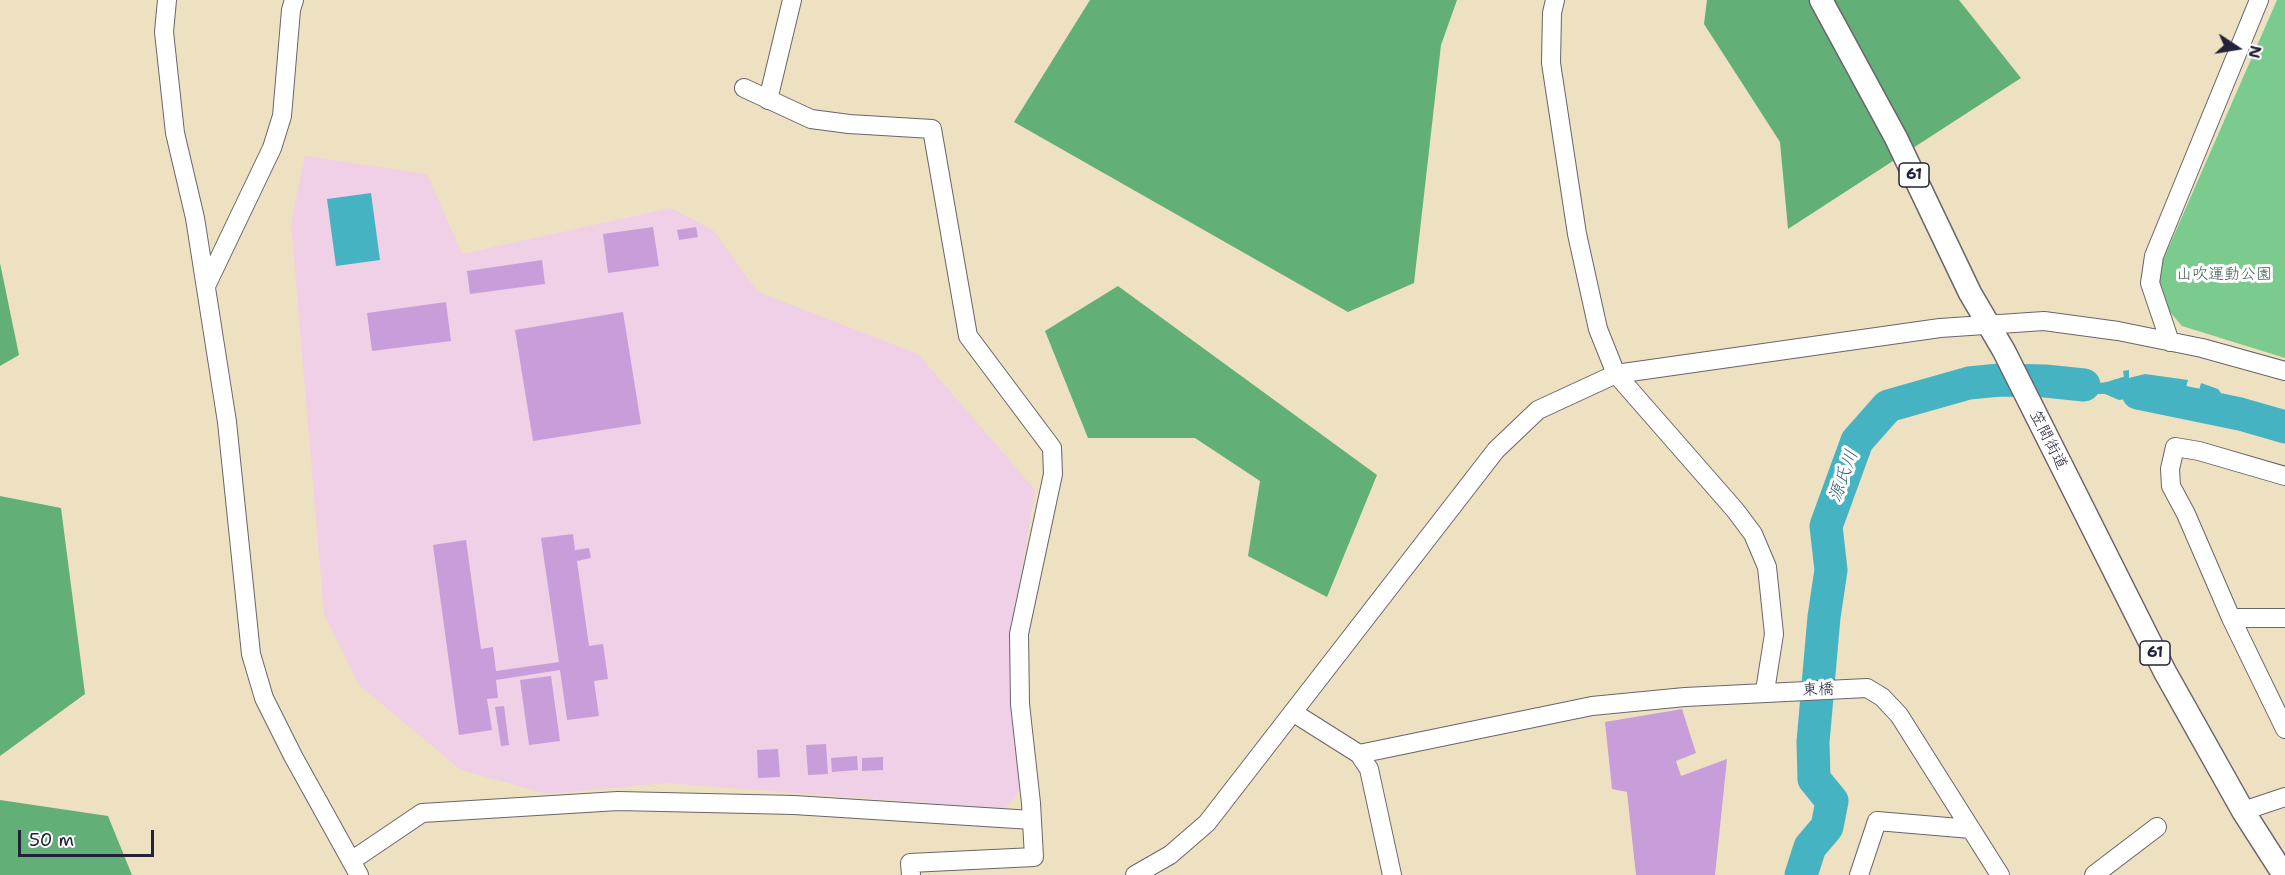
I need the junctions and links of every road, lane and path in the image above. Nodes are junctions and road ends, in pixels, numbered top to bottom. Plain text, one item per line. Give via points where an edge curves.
1 (166, 0) edge
2 (294, 0) edge
3 (792, 0) edge
4 (1555, 0) edge
5 (1821, 0) edge
6 (2259, 0) edge
7 (744, 88) dead end
8 (768, 100) junction
9 (206, 286) junction
10 (1988, 324) junction
11 (2170, 342) junction
12 (2285, 371) edge
13 (1616, 374) junction
14 (2285, 476) edge
15 (2231, 618) junction
16 (2285, 618) edge
17 (1774, 691) junction
18 (1294, 713) junction
19 (2285, 729) edge
20 (1359, 754) junction
21 (2285, 797) edge
22 (2243, 812) junction
23 (1032, 820) junction
24 (2157, 827) dead end
25 (1971, 829) junction
26 (355, 868) edge
27 (911, 875) edge
28 (1135, 875) edge
29 (1392, 875) edge
30 (1859, 875) edge
31 (1999, 875) edge
32 (2094, 875) edge
33 (2284, 875) edge

1 - 9 street via 164,32 175,133
2 - 9 street via 282,116 272,148
3 - 8 street
4 - 13 street via 1551,63 1577,234 1598,329
5 - 10 main road, 笠間街道 / 61 via 1896,138
6 - 11 street via 2154,256 2151,283
7 - 8 street
8 - 23 street via 811,119 932,129 968,336 1052,448 1053,474 1019,634 1020,704
9 - 26 street via 227,422 251,654 264,698
10 - 11 street via 2044,321
10 - 13 street
10 - 22 main road, 笠間街道 / 61 via 2165,672
11 - 12 street
13 - 17 street via 1753,534 1767,567 1774,634
13 - 18 street via 1538,410 1496,450
14 - 15 street via 2199,450 2175,447 2171,486
15 - 16 street
15 - 19 street
17 - 20 street, 東橋 via 1592,706
17 - 25 street, 東橋 via 1867,688 1882,697 1899,715
18 - 20 street
18 - 28 street via 1207,823 1170,855
20 - 29 street via 1369,769
21 - 22 street
22 - 33 main road, 笠間街道 / 61
23 - 26 street via 794,805 618,801 422,813
23 - 27 street via 1034,858 910,863
24 - 32 street
25 - 30 street via 1877,821
25 - 31 street, 東橋

